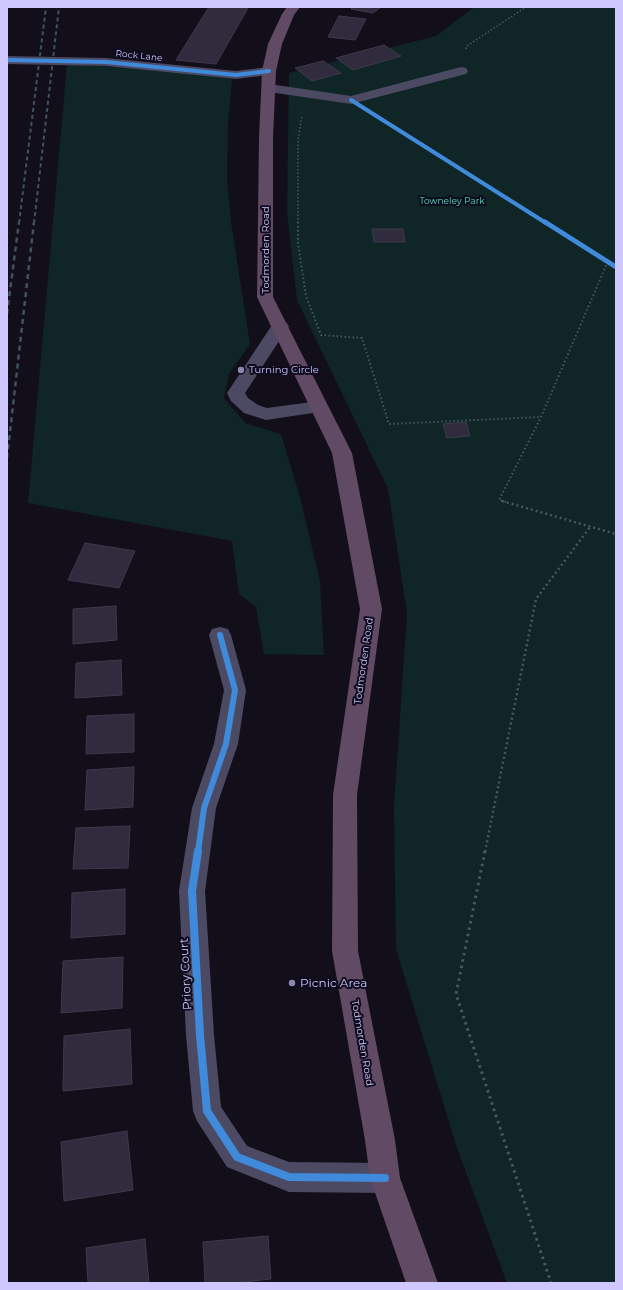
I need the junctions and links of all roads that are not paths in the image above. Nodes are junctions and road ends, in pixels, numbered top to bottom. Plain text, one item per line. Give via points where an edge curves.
1 (294, 7) edge
2 (7, 60) edge
3 (461, 71) road end
4 (269, 80) junction
5 (280, 326) junction
6 (319, 407) junction
7 (220, 635) dead end
8 (386, 1178) junction
9 (422, 1283) edge

1 - 4 highway, Todmorden Road via 288,14 275,44
2 - 4 street, Rock Lane via 106,62
3 - 4 street, Rock Lane via 351,100 306,93
4 - 5 highway, Todmorden Road via 265,297
5 - 6 highway, Todmorden Road
5 - 6 street via 236,393 240,401 251,409 266,414
6 - 8 highway, Todmorden Road via 342,453 371,609 345,795 345,951
7 - 8 street, Priory Court via 235,690 226,744 204,808 192,891 207,1111 237,1156 290,1177
8 - 9 highway, Todmorden Road

